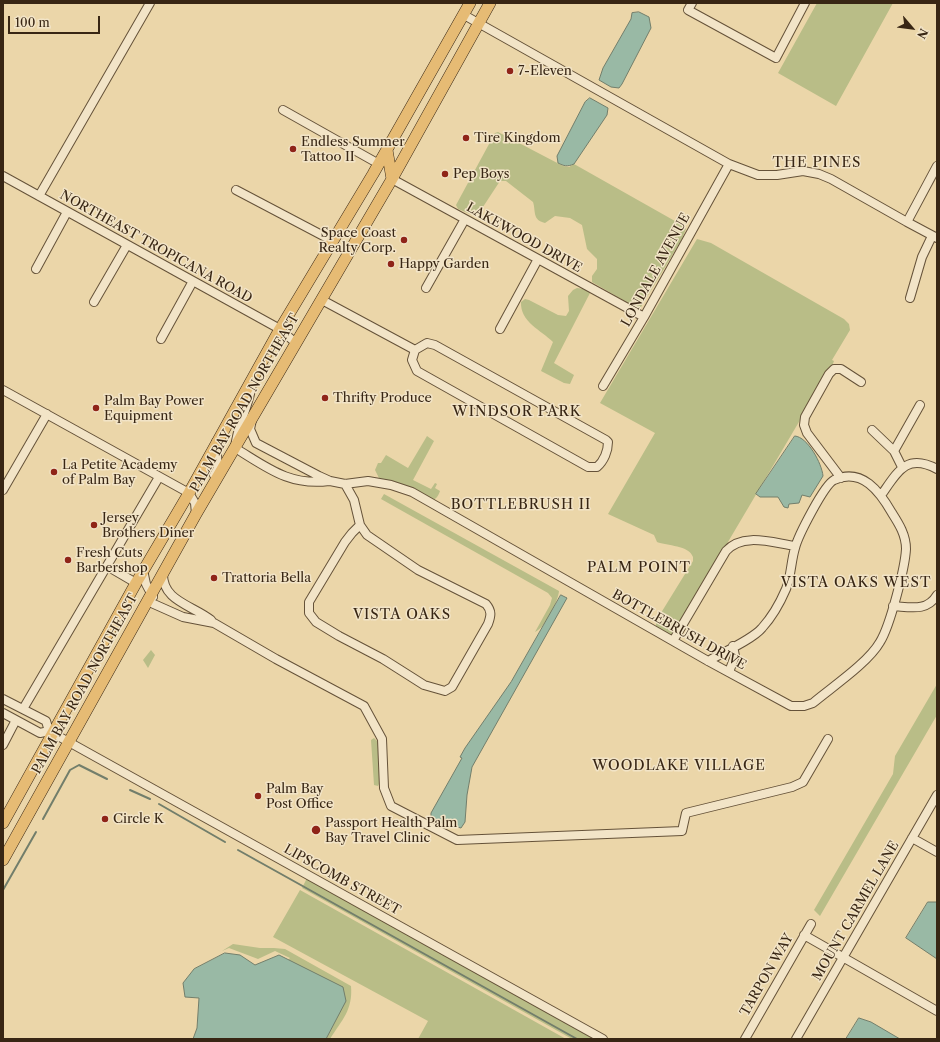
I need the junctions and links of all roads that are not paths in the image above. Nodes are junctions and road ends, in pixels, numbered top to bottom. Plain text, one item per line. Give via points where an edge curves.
1 (150, 3) edge
2 (470, 3) edge
3 (490, 3) edge
4 (692, 3) edge
5 (805, 3) edge
6 (464, 15) junction
7 (480, 23) junction
8 (283, 110) dead end
9 (387, 150) junction
10 (379, 164) junction
11 (729, 164) junction
12 (937, 166) edge
13 (3, 176) edge
14 (390, 183) junction
15 (236, 190) dead end
16 (39, 196) junction
17 (67, 212) junction
18 (465, 219) junction
19 (907, 222) junction
20 (935, 237) edge
21 (333, 241) junction
22 (127, 245) junction
23 (538, 259) junction
24 (36, 269) dead end
25 (193, 281) junction
26 (426, 288) dead end
27 (910, 298) dead end
28 (322, 300) junction
29 (94, 302) dead end
30 (644, 318) junction
31 (280, 329) junction
32 (500, 329) dead end
33 (161, 339) dead end
34 (296, 342) junction
35 (415, 350) junction
36 (252, 378) junction
37 (861, 382) dead end
38 (603, 386) dead end
39 (3, 390) edge
40 (920, 405) dead end
41 (46, 414) junction
42 (252, 419) junction
43 (872, 430) dead end
44 (216, 442) junction
45 (235, 448) junction
46 (894, 451) junction
47 (902, 467) junction
48 (936, 467) edge
49 (159, 477) junction
50 (841, 478) junction
51 (330, 481) junction
52 (345, 484) junction
53 (212, 488) junction
54 (3, 490) edge
55 (189, 493) junction
56 (882, 494) junction
57 (196, 514) junction
58 (360, 525) junction
59 (795, 546) junction
60 (107, 566) junction
61 (143, 570) junction
62 (162, 573) junction
63 (136, 583) junction
64 (937, 595) edge
65 (149, 597) junction
66 (893, 606) junction
67 (214, 623) junction
68 (673, 641) junction
69 (733, 646) junction
70 (708, 661) junction
71 (729, 672) junction
72 (3, 699) edge
73 (23, 709) junction
74 (3, 713) edge
75 (16, 720) junction
76 (51, 732) junction
77 (828, 739) dead end
78 (68, 742) junction
79 (3, 745) edge
80 (937, 796) edge
81 (3, 823) edge
82 (912, 838) junction
83 (937, 852) edge
84 (3, 860) edge
85 (811, 924) dead end
86 (804, 935) junction
87 (843, 958) junction
88 (937, 1011) edge
89 (603, 1039) edge
90 (745, 1039) edge
91 (796, 1039) edge

1 - 16 street
2 - 6 main road, PALM BAY ROAD NORTHEAST
3 - 7 main road, PALM BAY ROAD NORTHEAST
4 - 5 street via 688,10 776,58
6 - 7 street
6 - 9 main road, PALM BAY ROAD NORTHEAST
7 - 11 street
7 - 14 main road, PALM BAY ROAD NORTHEAST
8 - 10 street
9 - 10 main road, PALM BAY ROAD NORTHEAST
9 - 14 main road
10 - 14 main road
10 - 21 main road, PALM BAY ROAD NORTHEAST
11 - 19 street via 758,175 777,176 803,171 819,174
11 - 30 street, LONDALE AVENUE
12 - 19 street
13 - 16 street, NORTHEAST TROPICANA ROAD
14 - 18 street, LAKEWOOD DRIVE
14 - 28 main road, PALM BAY ROAD NORTHEAST
15 - 21 street
16 - 17 street, NORTHEAST TROPICANA ROAD
17 - 22 street, NORTHEAST TROPICANA ROAD
17 - 24 street
18 - 23 street, LAKEWOOD DRIVE
18 - 26 street
19 - 20 street
20 - 27 street via 922,257
21 - 31 main road, PALM BAY ROAD NORTHEAST
22 - 25 street, NORTHEAST TROPICANA ROAD
22 - 29 street
23 - 30 street, LAKEWOOD DRIVE
23 - 32 street
25 - 31 street, NORTHEAST TROPICANA ROAD
25 - 33 street
28 - 34 main road, PALM BAY ROAD NORTHEAST
28 - 35 street
30 - 38 street, LONDALE AVENUE
31 - 34 street, NORTHEAST TROPICANA ROAD
31 - 36 main road, PALM BAY ROAD NORTHEAST
34 - 42 main road, PALM BAY ROAD NORTHEAST
35 - 35 street via 412,364 421,374 588,467 598,467 601,464 607,452 606,440 435,345 427,343
36 - 44 main road, PALM BAY ROAD NORTHEAST
36 - 45 street via 250,398 237,432
37 - 50 street via 841,369 834,369 805,417 807,433
39 - 41 street
40 - 46 street
41 - 49 street
41 - 54 street
42 - 45 main road, PALM BAY ROAD NORTHEAST
42 - 51 street, BOTTLEBRUSH DRIVE via 250,429 256,443
43 - 46 street
44 - 53 street via 218,468 213,477
44 - 55 main road, PALM BAY ROAD NORTHEAST
45 - 51 street, BOTTLEBRUSH DRIVE via 283,476 301,482
45 - 53 main road, PALM BAY ROAD NORTHEAST
46 - 47 street
47 - 48 street via 916,462
47 - 56 street
49 - 55 street
49 - 60 street
50 - 56 street via 865,480
50 - 59 street via 828,484
51 - 52 street, BOTTLEBRUSH DRIVE
52 - 58 street via 354,500
52 - 68 street, BOTTLEBRUSH DRIVE via 368,481 412,492
53 - 57 main road, PALM BAY ROAD NORTHEAST
55 - 57 street via 195,503
55 - 61 main road, PALM BAY ROAD NORTHEAST
56 - 66 street, BOTTLEBRUSH DRIVE via 902,529 906,549
57 - 62 main road, PALM BAY ROAD NORTHEAST
58 - 58 street via 367,535 418,570 486,604 490,610 488,624 452,687 445,691 424,685 384,659 316,622 309,613 309,602 348,537
59 - 68 street via 746,540 731,545
59 - 69 street via 787,588 776,608 759,631
60 - 63 street
60 - 73 street
61 - 63 main road, PALM BAY ROAD NORTHEAST
61 - 65 street
62 - 65 main road, PALM BAY ROAD NORTHEAST
62 - 67 street via 162,581 168,594
63 - 76 main road, PALM BAY ROAD NORTHEAST
64 - 66 street via 931,603 923,607
65 - 67 street via 162,608 183,617
65 - 78 main road, PALM BAY ROAD NORTHEAST
66 - 71 street, BOTTLEBRUSH DRIVE via 880,643 866,659 813,703 791,706
67 - 77 street via 364,706 382,739 384,788 391,806 457,840 682,831 686,813 792,787 803,782
68 - 70 street, BOTTLEBRUSH DRIVE
69 - 70 street
69 - 71 street via 735,656
70 - 71 street, BOTTLEBRUSH DRIVE
72 - 73 street
73 - 76 street via 46,721
74 - 75 street
75 - 76 street via 40,733
75 - 79 street
76 - 78 street, LIPSCOMB STREET
76 - 81 main road, PALM BAY ROAD NORTHEAST
78 - 84 main road, PALM BAY ROAD NORTHEAST
78 - 89 street, LIPSCOMB STREET
80 - 82 street, MOUNT CARMEL LANE
82 - 83 street
82 - 87 street, MOUNT CARMEL LANE
85 - 86 street, TARPON WAY
86 - 87 street
86 - 90 street, TARPON WAY
87 - 88 street
87 - 91 street, MOUNT CARMEL LANE

